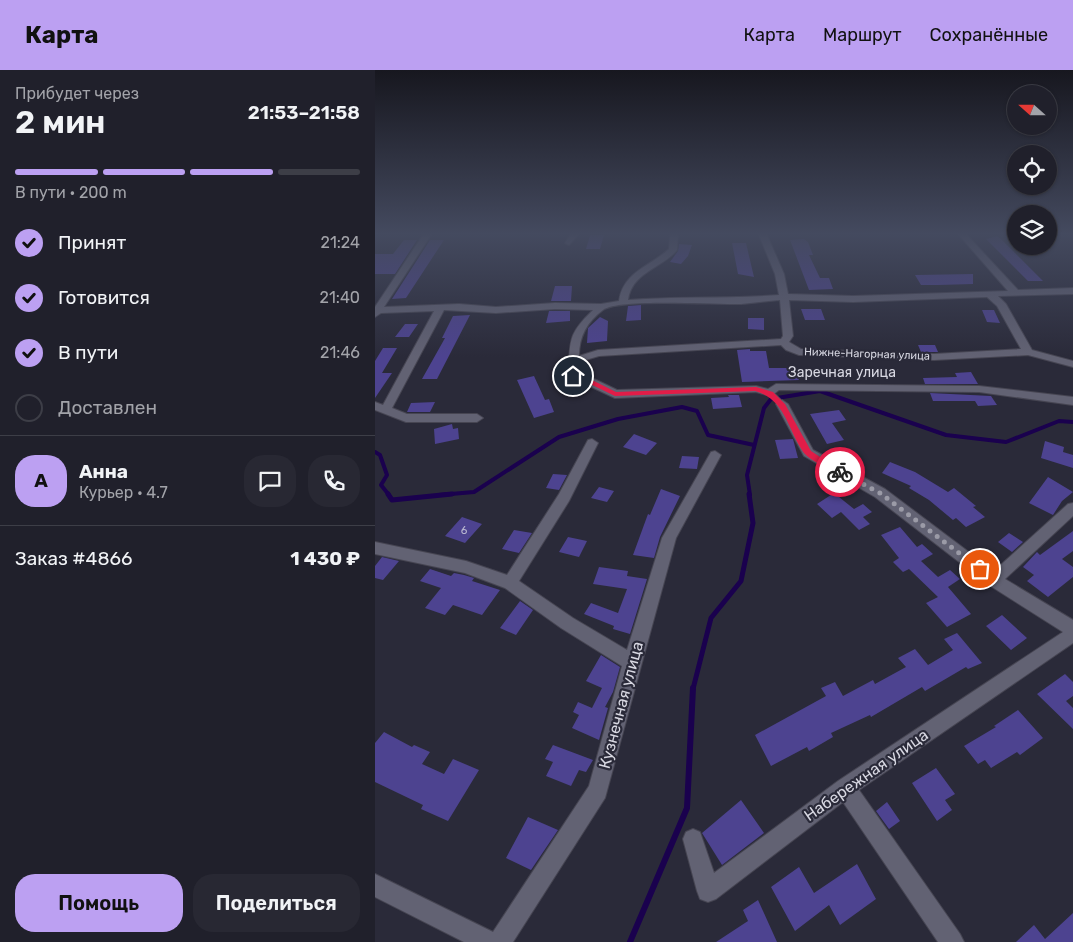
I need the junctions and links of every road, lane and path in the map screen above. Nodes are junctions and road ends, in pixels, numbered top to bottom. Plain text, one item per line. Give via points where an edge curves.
1 (400, 276) edge
2 (635, 276) edge
3 (778, 276) edge
4 (999, 276) edge
5 (1073, 291) edge
6 (1015, 293) junction
7 (989, 294) junction
8 (784, 297) junction
9 (623, 302) junction
10 (601, 307) junction
11 (440, 309) junction
12 (376, 311) edge
13 (785, 342) junction
14 (1028, 352) junction
15 (576, 360) junction
16 (1073, 364) edge
17 (771, 393) junction
18 (1073, 401) edge
19 (781, 404) joint
20 (380, 408) edge
21 (477, 418) dead end
22 (592, 443) dead end
23 (715, 455) dead end
24 (1073, 508) edge
25 (375, 548) edge
26 (994, 580) junction
27 (510, 583) junction
28 (1073, 628) edge
29 (1073, 634) edge
30 (632, 662) junction
31 (845, 788) junction
32 (693, 839) dead end
33 (375, 885) edge
34 (488, 942) edge
35 (500, 942) edge
36 (952, 942) edge

1 - 12 street
2 - 9 street via 623,291
3 - 8 street
4 - 6 street
5 - 6 street
6 - 7 street
7 - 8 street via 811,300
7 - 14 street via 1001,304
8 - 9 street via 742,301
8 - 13 street via 788,336
9 - 10 street
10 - 11 street
10 - 15 street via 579,329 574,342
11 - 12 street
11 - 20 street via 423,334 400,388
13 - 14 street, Нижне-Нагорная улица via 799,352 864,355 934,357
13 - 15 street, Нижне-Нагорная улица via 598,353
14 - 16 street, Нижне-Нагорная улица
15 - 17 street, Заречная улица via 573,376 615,394 756,389
17 - 18 street, Заречная улица via 776,387 979,389
17 - 19 lane
19 - 26 street via 808,453 880,493
20 - 21 street via 406,418
22 - 27 street via 563,498
23 - 30 street, Кузнечная улица via 669,538
24 - 26 street
25 - 27 street via 466,566
26 - 28 street
27 - 30 street via 567,623
29 - 31 street, Набережная улица
30 - 35 street, Кузнечная улица via 598,791
31 - 32 street, Набережная улица via 708,891
31 - 36 street
33 - 34 street

